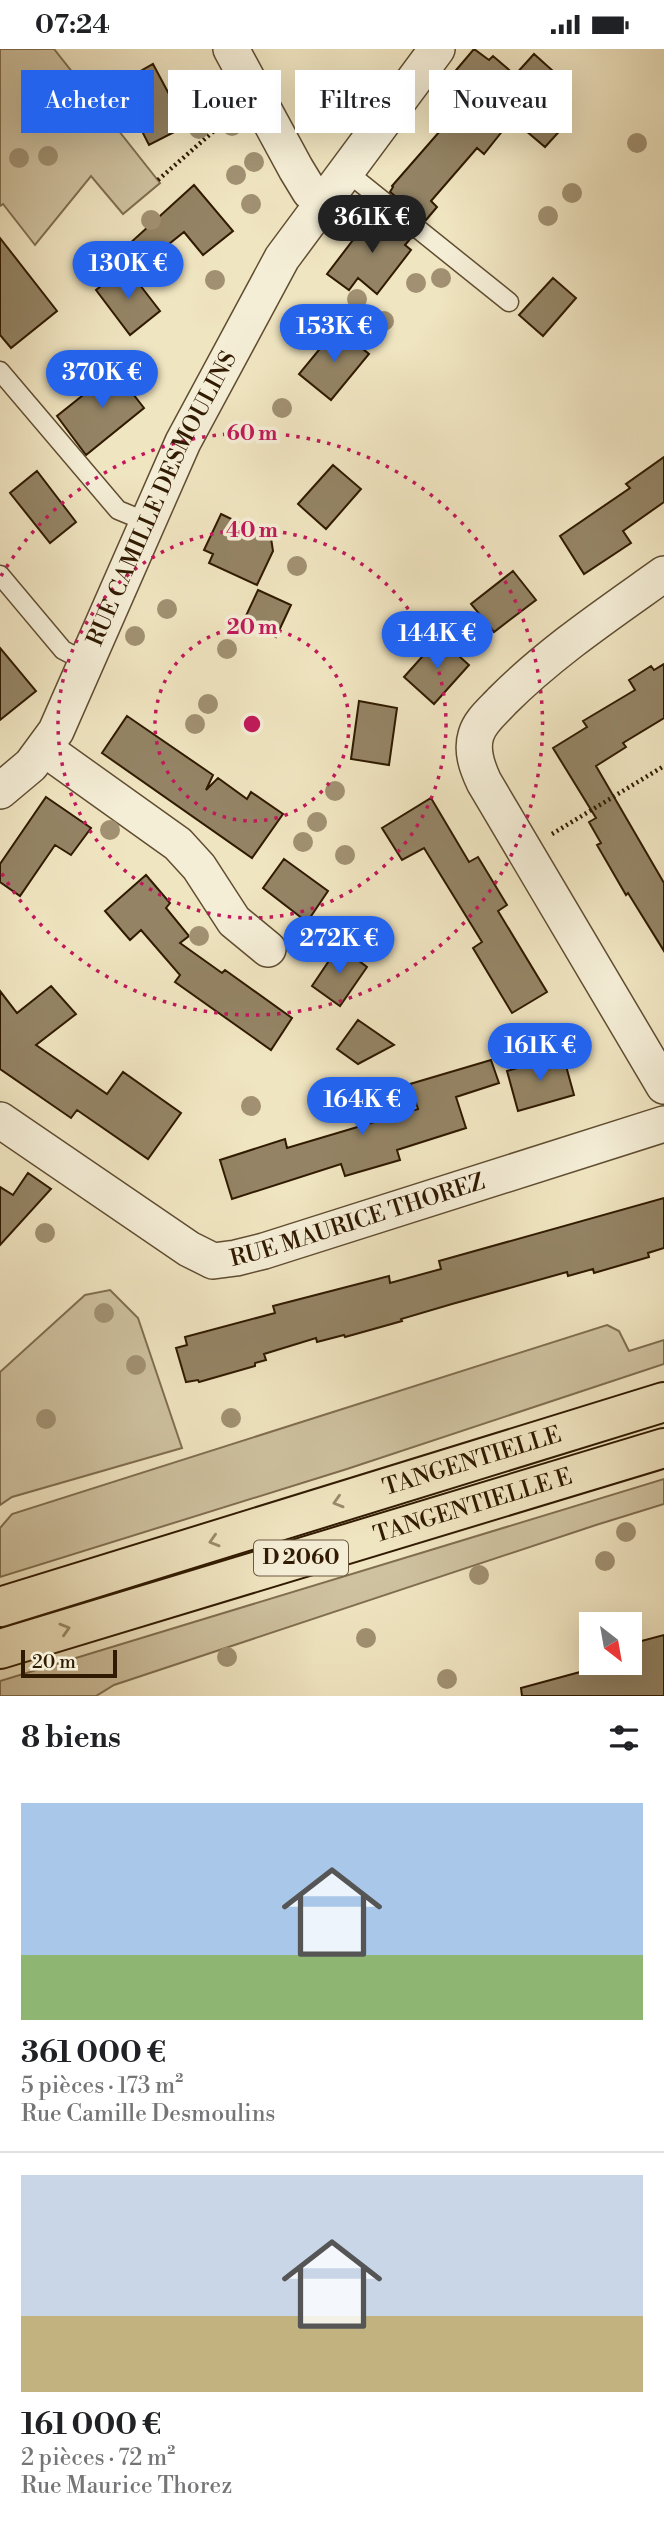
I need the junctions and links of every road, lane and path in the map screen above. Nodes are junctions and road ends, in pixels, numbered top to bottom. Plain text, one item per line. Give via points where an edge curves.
1 (231, 49) edge
2 (437, 49) edge
3 (212, 133) edge
4 (347, 172) junction
5 (158, 180) dead end
6 (324, 200) junction
7 (509, 302) dead end
8 (0, 371) edge
9 (146, 523) junction
10 (664, 574) edge
11 (0, 575) edge
12 (88, 663) junction
13 (45, 749) junction
14 (664, 766) edge
15 (0, 791) edge
16 (525, 851) junction
17 (268, 949) dead end
18 (664, 1086) edge
19 (0, 1120) edge
20 (664, 1124) edge
21 (664, 1400) edge
22 (664, 1448) edge
23 (0, 1607) edge
24 (0, 1649) edge

1 - 6 street via 310,192
2 - 4 street, RUE CAMILLE DESMOULINS
3 - 5 path
4 - 6 street, RUE CAMILLE DESMOULINS
4 - 7 lane
6 - 9 street, RUE CAMILLE DESMOULINS via 282,258 183,442
8 - 9 lane via 118,510
9 - 12 street, RUE CAMILLE DESMOULINS
10 - 16 street via 561,648 485,719 476,734 476,764
11 - 12 lane via 63,650
12 - 13 street, RUE CAMILLE DESMOULINS
13 - 15 street, RUE CAMILLE DESMOULINS
13 - 17 street via 178,844 234,921
14 - 16 path
16 - 18 street
19 - 20 street, RUE MAURICE THOREZ via 189,1249 214,1261 264,1251
21 -> 23 main road, TANGENTIELLE / D 2060
24 -> 22 main road, TANGENTIELLE E / D 2060

